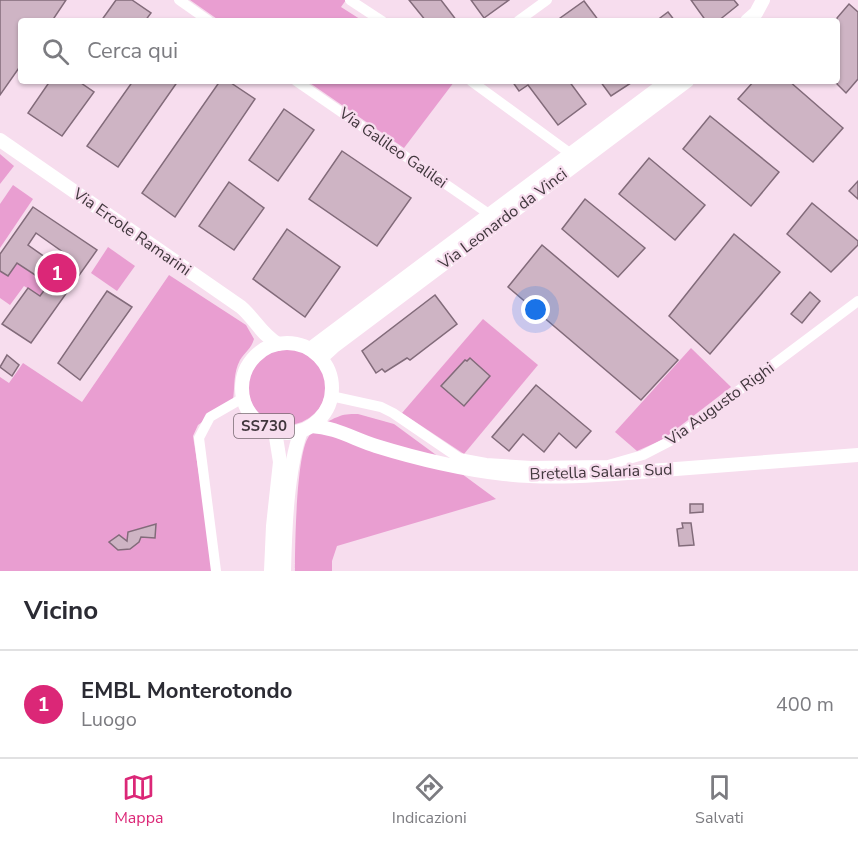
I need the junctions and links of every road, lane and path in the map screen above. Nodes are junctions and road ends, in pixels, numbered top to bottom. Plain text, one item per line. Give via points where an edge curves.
1 (179, 0) edge
2 (350, 0) edge
3 (547, 0) edge
4 (764, 0) edge
5 (772, 0) edge
6 (205, 18) edge
7 (377, 18) edge
8 (522, 18) edge
9 (751, 18) edge
10 (763, 18) edge
11 (300, 84) edge
12 (475, 84) edge
13 (664, 84) edge
14 (683, 84) edge
15 (0, 140) edge
16 (571, 154) junction
17 (489, 214) junction
18 (858, 301) edge
19 (259, 330) junction
20 (278, 344) junction
21 (257, 354) junction
22 (316, 354) junction
23 (243, 398) junction
24 (329, 402) junction
25 (306, 428) junction
26 (275, 431) junction
27 (349, 435) junction
28 (858, 455) edge
29 (216, 571) edge
30 (271, 571) edge
31 (284, 571) edge

1 - 6 street
2 - 7 street
3 - 8 street
4 - 9 main road
5 - 10 main road
11 - 17 street, Via Galileo Galilei
12 - 16 street
13 - 16 main road, Via Leonardo da Vinci
14 - 22 main road, Via Leonardo da Vinci via 333,347
15 - 19 main road, Via Ercole Ramarini via 241,307
16 - 17 main road, Via Leonardo da Vinci
17 - 22 main road, Via Leonardo da Vinci
18 - 24 street, Via Augusto Righi via 674,439 644,455 608,465 531,466 465,459 393,412 365,403
19 - 20 main road, Via Ercole Ramarini
19 - 21 main road
20 - 21 main road
20 - 22 main road via 300,345
21 - 23 main road, SS730 via 244,374
22 - 24 main road via 328,370 332,384
23 - 26 main road, SS730 via 255,419
23 - 29 street via 210,417 199,438
24 - 25 main road, SS730 via 320,418
24 - 27 main road, Bretella Salaria Sud via 334,423
25 - 26 main road, SS730 via 288,433
25 - 27 main road, Bretella Salaria Sud via 330,428
25 - 31 main road, SS730 via 296,447 287,508
26 - 30 main road, SS730 via 279,467
27 - 28 main road, Bretella Salaria Sud via 417,458 532,476 610,474

